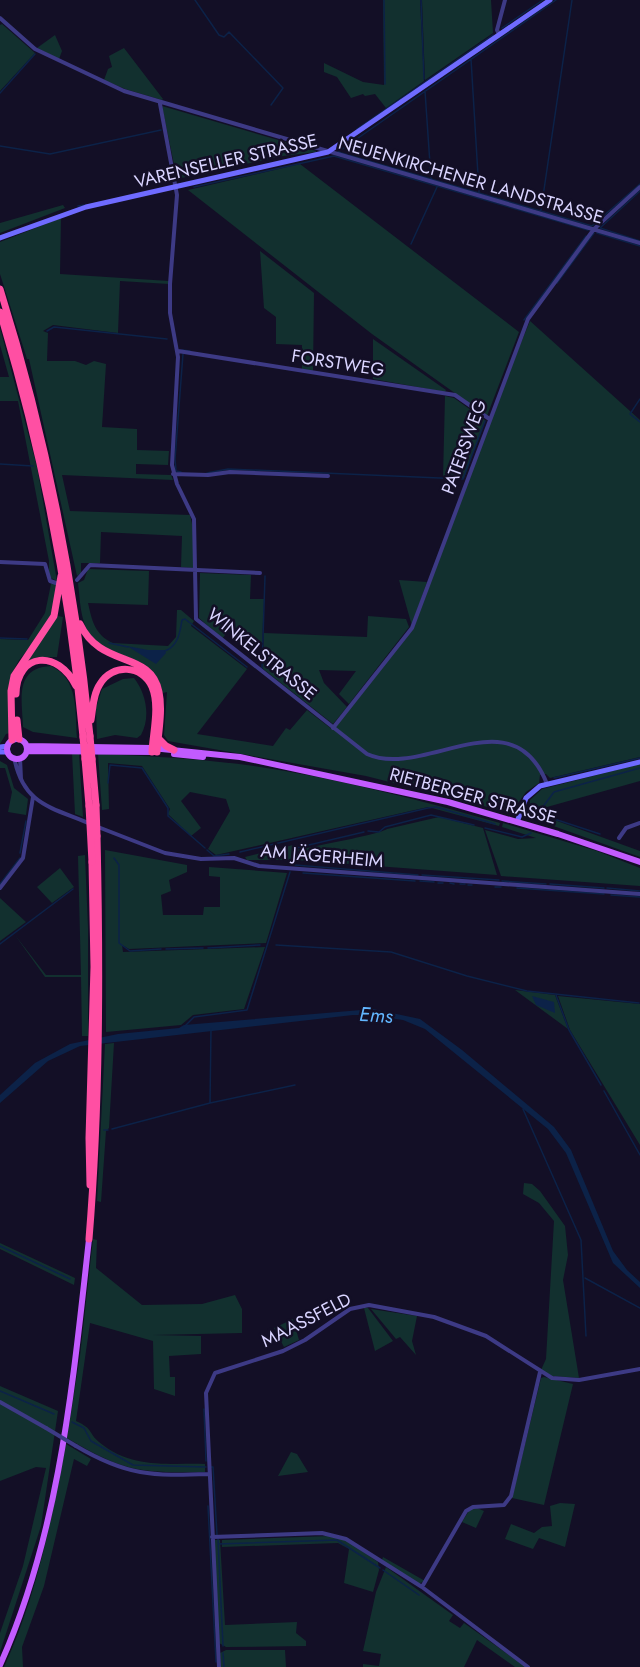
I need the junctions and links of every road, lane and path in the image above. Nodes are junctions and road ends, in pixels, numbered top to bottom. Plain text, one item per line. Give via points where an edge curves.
1 (505, 0) edge
2 (550, 0) edge
3 (0, 18) edge
4 (500, 35) junction
5 (160, 104) junction
6 (328, 152) junction
7 (640, 187) edge
8 (176, 188) junction
9 (594, 229) junction
10 (0, 238) edge
11 (640, 243) edge
12 (0, 289) edge
13 (0, 312) edge
14 (177, 351) junction
15 (488, 418) junction
16 (173, 474) junction
17 (328, 476) dead end
18 (0, 562) edge
19 (62, 564) junction
20 (195, 571) junction
21 (260, 573) dead end
22 (77, 580) dead end
23 (56, 583) dead end
24 (76, 616) junction
25 (79, 691) junction
26 (333, 728) junction
27 (87, 735) junction
28 (158, 738) junction
29 (0, 747) edge
30 (27, 748) junction
31 (14, 749) junction
32 (154, 750) junction
33 (174, 750) junction
34 (0, 752) edge
35 (640, 762) edge
36 (296, 769) junction
37 (547, 784) junction
38 (33, 797) junction
39 (518, 822) junction
40 (640, 823) edge
41 (619, 838) dead end
42 (640, 862) edge
43 (0, 888) edge
44 (640, 894) edge
45 (89, 1239) joint
46 (640, 1370) edge
47 (540, 1372) junction
48 (0, 1402) edge
49 (209, 1474) junction
50 (212, 1538) junction
51 (422, 1587) junction
52 (0, 1665) edge
53 (219, 1667) edge
54 (528, 1667) edge

1 - 4 street via 497,30
2 - 4 main road, VARENSELLER STRASSE
3 - 5 street, NEUENKIRCHENER LANDSTRASSE via 35,49 124,92
4 - 6 main road, VARENSELLER STRASSE
5 - 6 street, NEUENKIRCHENER LANDSTRASSE
5 - 8 street, WINKELSTRASSE
6 - 8 main road, VARENSELLER STRASSE
6 - 9 street, NEUENKIRCHENER LANDSTRASSE
7 - 9 street, PATERSWEG
8 - 10 main road, VARENSELLER STRASSE via 69,212
8 - 14 street, WINKELSTRASSE via 170,303
9 - 11 street, NEUENKIRCHENER LANDSTRASSE
9 - 15 street, PATERSWEG via 528,319
12 - 24 highway via 52,479
13 - 19 highway via 39,452
14 - 15 street, FORSTWEG via 455,395
14 - 16 street, WINKELSTRASSE
15 - 26 street, PATERSWEG via 412,628
16 - 17 street
16 - 20 street, WINKELSTRASSE via 194,519
18 - 23 street via 45,564 50,581
19 - 25 highway
19 - 31 highway via 54,616 14,676
20 - 21 street
20 - 22 street via 90,566
20 - 26 street, WINKELSTRASSE via 195,614 200,624
24 - 27 highway
24 - 28 highway via 98,649 142,666 154,678 160,700
25 - 27 highway
25 - 31 highway via 68,671 57,662 38,661 27,667 16,687
26 - 37 street, WINKELSTRASSE via 367,754 386,759 507,742 538,766
27 - 32 highway via 94,697 102,680 115,671 132,670 147,679 154,693
27 - 45 highway, bridge via 95,861 97,1024
28 - 32 highway
28 - 33 highway
29 - 31 main road
30 - 31 main road
30 - 31 main road
30 - 32 main road, RIETBERGER STRASSE
31 - 34 main road
31 - 38 street, AM JÄGERHEIM via 21,783
32 - 33 main road, RIETBERGER STRASSE
32 - 36 main road, RIETBERGER STRASSE
33 - 36 main road, RIETBERGER STRASSE
35 - 37 main road
36 - 39 main road, RIETBERGER STRASSE via 393,789
37 - 39 main road via 529,794
38 - 43 street via 23,858
38 - 44 street, AM JÄGERHEIM via 149,849 189,858 234,858 259,866
39 - 42 main road, RIETBERGER STRASSE
40 - 41 street via 626,828
45 - 52 main road via 76,1355 52,1496 29,1584
46 - 47 street, MAASSFELD via 573,1381
47 - 49 street, MAASSFELD via 486,1336 434,1317 383,1306 350,1309 283,1351 212,1377 206,1394
47 - 51 street via 511,1496 504,1505 466,1511
48 - 49 street, bridge via 110,1465 154,1476
49 - 50 street
50 - 51 street via 339,1535
50 - 53 street
51 - 54 street

